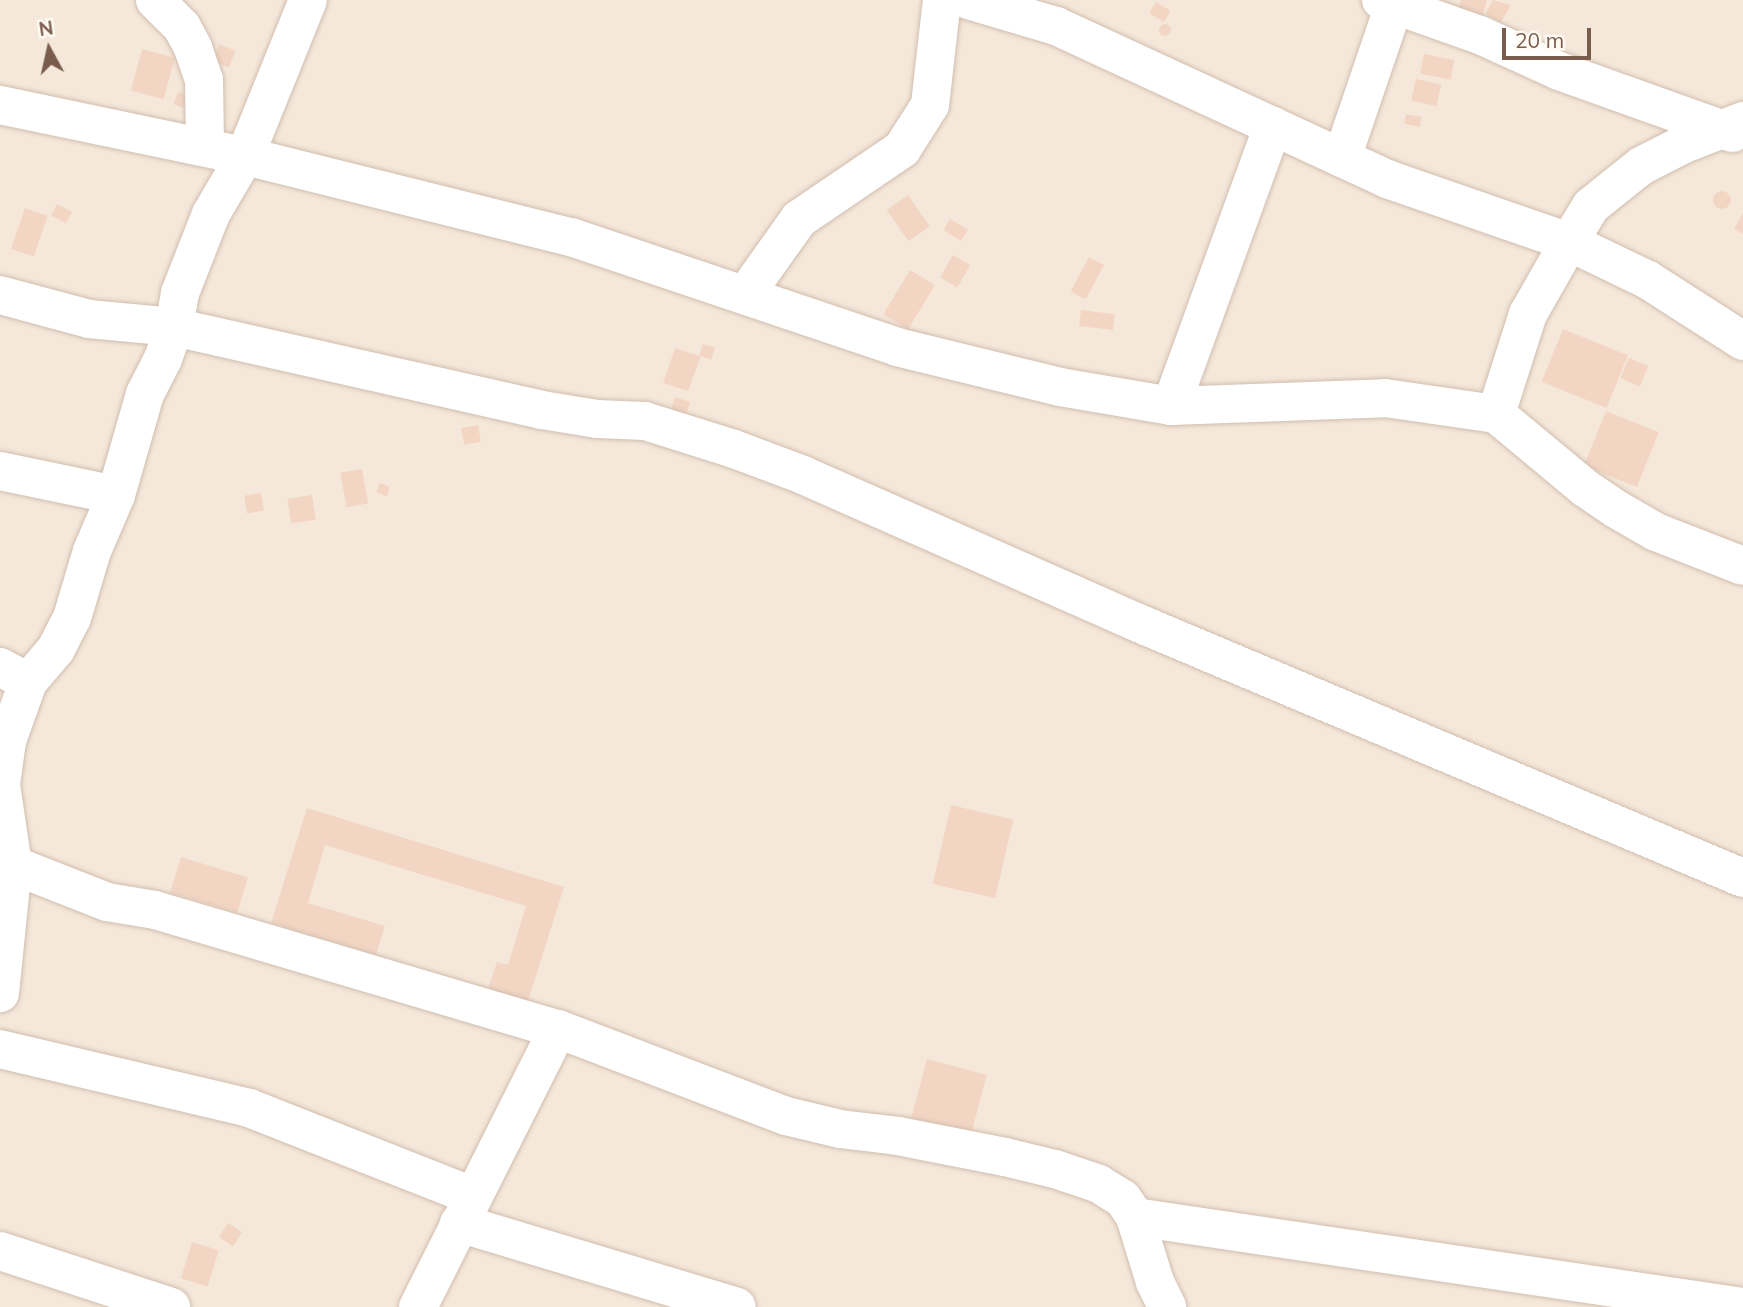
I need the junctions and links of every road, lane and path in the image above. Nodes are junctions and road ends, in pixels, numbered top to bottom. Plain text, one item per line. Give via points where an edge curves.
1 (155, 0) edge
2 (308, 0) edge
3 (942, 0) edge
4 (968, 0) edge
5 (1388, 3) edge
6 (1061, 13) edge
7 (0, 106) edge
8 (1273, 126) junction
9 (1737, 129) edge
10 (205, 147) junction
11 (245, 156) junction
12 (1342, 158) junction
13 (1569, 242) junction
14 (0, 295) edge
15 (745, 295) junction
16 (174, 327) junction
17 (1743, 341) edge
18 (1171, 406) junction
19 (1496, 414) junction
20 (0, 471) edge
21 (116, 495) junction
22 (1743, 566) edge
23 (14, 675) edge
24 (6, 863) edge
25 (1743, 877) edge
26 (0, 993) edge
27 (558, 1029) junction
28 (0, 1049) edge
29 (466, 1210) junction
30 (1135, 1217) junction
31 (0, 1251) edge
32 (420, 1305) edge
33 (171, 1307) edge
34 (737, 1307) edge
35 (1167, 1307) edge
36 (1743, 1307) edge

1 - 10 street via 183,27 204,80
2 - 11 street
3 - 15 street via 930,105 902,149 799,219
4 - 6 street
5 - 9 street via 1480,35 1559,71
5 - 12 street
6 - 8 street
7 - 10 street
8 - 12 street
8 - 18 street
9 - 13 street via 1684,144 1641,166 1591,206
10 - 11 street
11 - 15 street via 571,237
11 - 16 street via 211,214 180,293
12 - 13 street via 1387,179
13 - 17 street via 1648,280
13 - 19 street via 1528,314
14 - 16 street via 89,319
15 - 18 street via 897,347 1060,387
16 - 21 street via 145,394
16 - 25 street via 542,410 645,421 734,449
18 - 19 street via 1385,398
19 - 22 street via 1616,509 1656,531
20 - 21 street
21 - 23 street via 92,551 72,618 56,649
23 - 24 street via 1,785
24 - 26 street
24 - 27 street via 107,902 155,910
27 - 29 street
27 - 30 street via 786,1116 1055,1169 1099,1184 1123,1199
28 - 29 street via 249,1108
29 - 32 street
29 - 34 street
30 - 35 street
30 - 36 street
31 - 33 street

